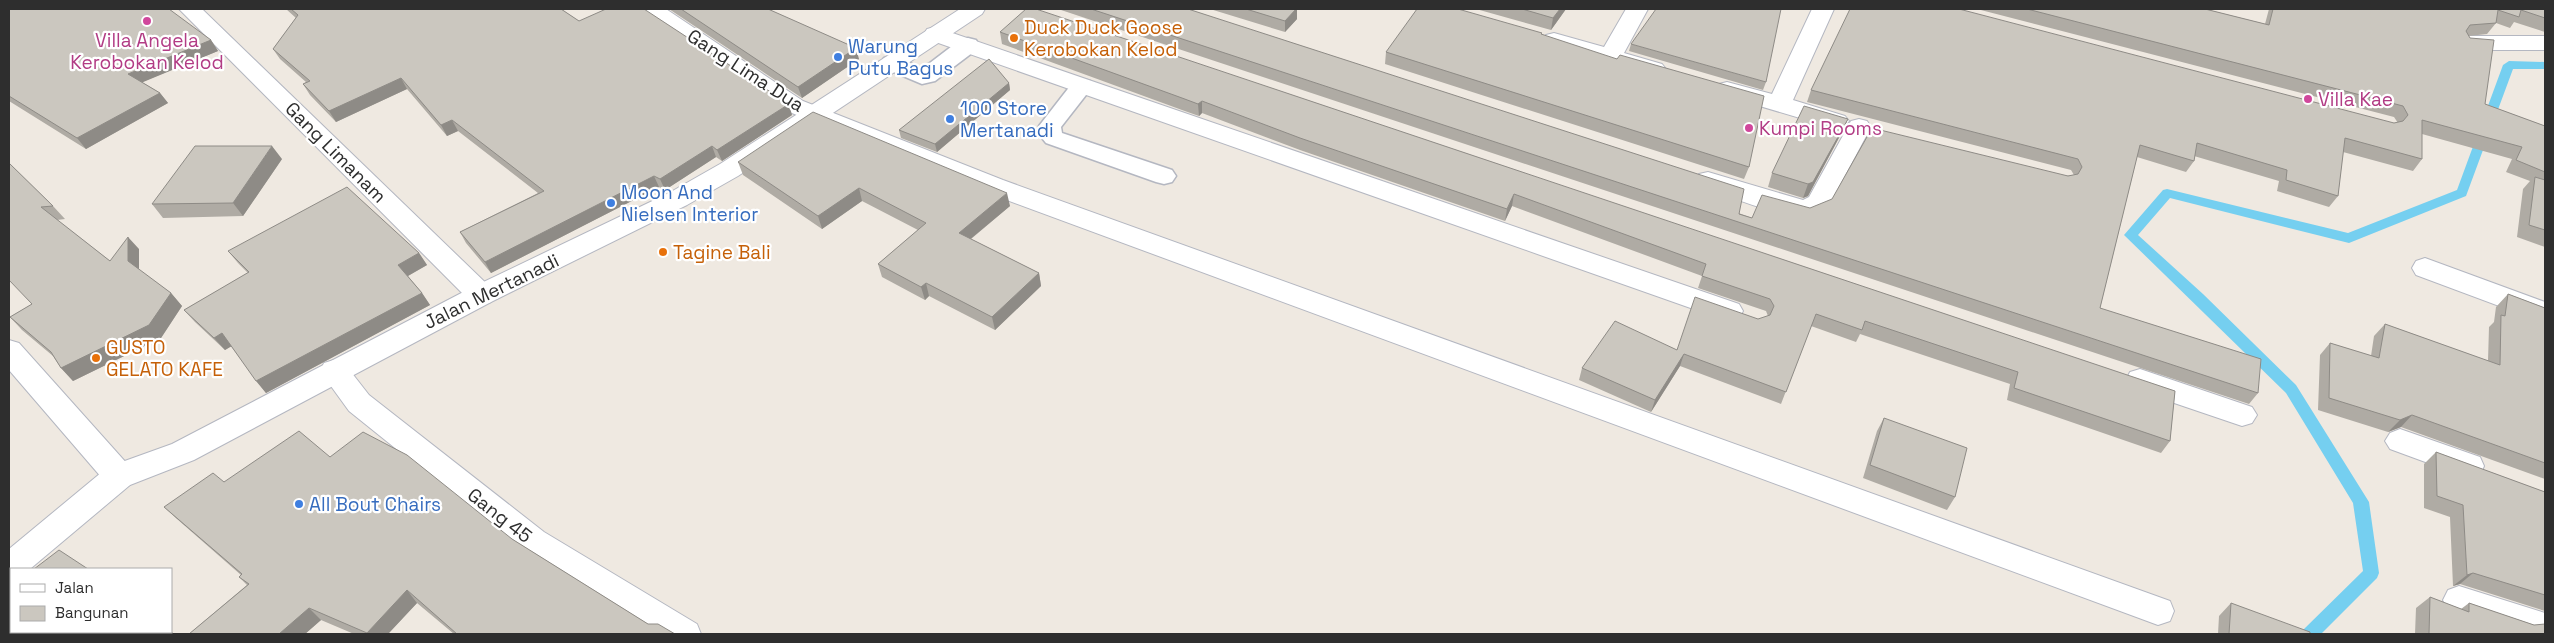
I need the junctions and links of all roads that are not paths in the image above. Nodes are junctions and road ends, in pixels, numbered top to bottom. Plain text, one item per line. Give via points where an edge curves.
1 (190, 9) edge
2 (652, 9) edge
3 (974, 9) edge
4 (1637, 9) edge
5 (1823, 9) edge
6 (1529, 33) edge
7 (935, 34) junction
8 (2470, 43) edge
9 (2545, 43) edge
10 (968, 45) junction
11 (1611, 56) junction
12 (892, 63) junction
13 (1676, 75) edge
14 (1704, 83) edge
15 (1082, 86) junction
16 (1779, 104) junction
17 (815, 114) junction
18 (1683, 172) edge
19 (1164, 176) dead end
20 (2425, 268) dead end
21 (481, 295) junction
22 (2545, 313) edge
23 (1754, 319) edge
24 (9, 351) edge
25 (334, 371) junction
26 (2120, 374) edge
27 (2242, 415) dead end
28 (2400, 441) dead end
29 (2491, 474) edge
30 (119, 476) junction
31 (9, 568) edge
32 (2459, 600) dead end
33 (2158, 611) dead end
34 (2545, 628) edge
35 (685, 634) edge

1 - 21 street, Gang Limanam
2 - 17 street, Gang Lima Dua via 795,106
3 - 7 street, Jalan Mertanadi
4 - 11 street
5 - 16 street
6 - 11 street
7 - 10 street
7 - 12 street, Jalan Mertanadi
8 - 9 street
10 - 12 lane via 928,76 922,77
10 - 15 street
11 - 13 street
12 - 17 street, Jalan Mertanadi
14 - 16 street
15 - 19 lane via 1050,126 1049,132 1054,138
15 - 23 street
16 - 18 street via 1869,130 1818,203 1806,209 1796,208
17 - 21 street, Jalan Mertanadi via 678,198
17 - 33 street, Gang Lima Dua via 994,186
20 - 22 street
21 - 25 street, Jalan Mertanadi
24 - 30 street
25 - 30 street, Jalan Mertanadi via 184,452
25 - 35 street, Gang 45 via 359,403 533,541
26 - 27 street
28 - 29 street
30 - 31 street, Jalan Mertanadi
32 - 34 street

